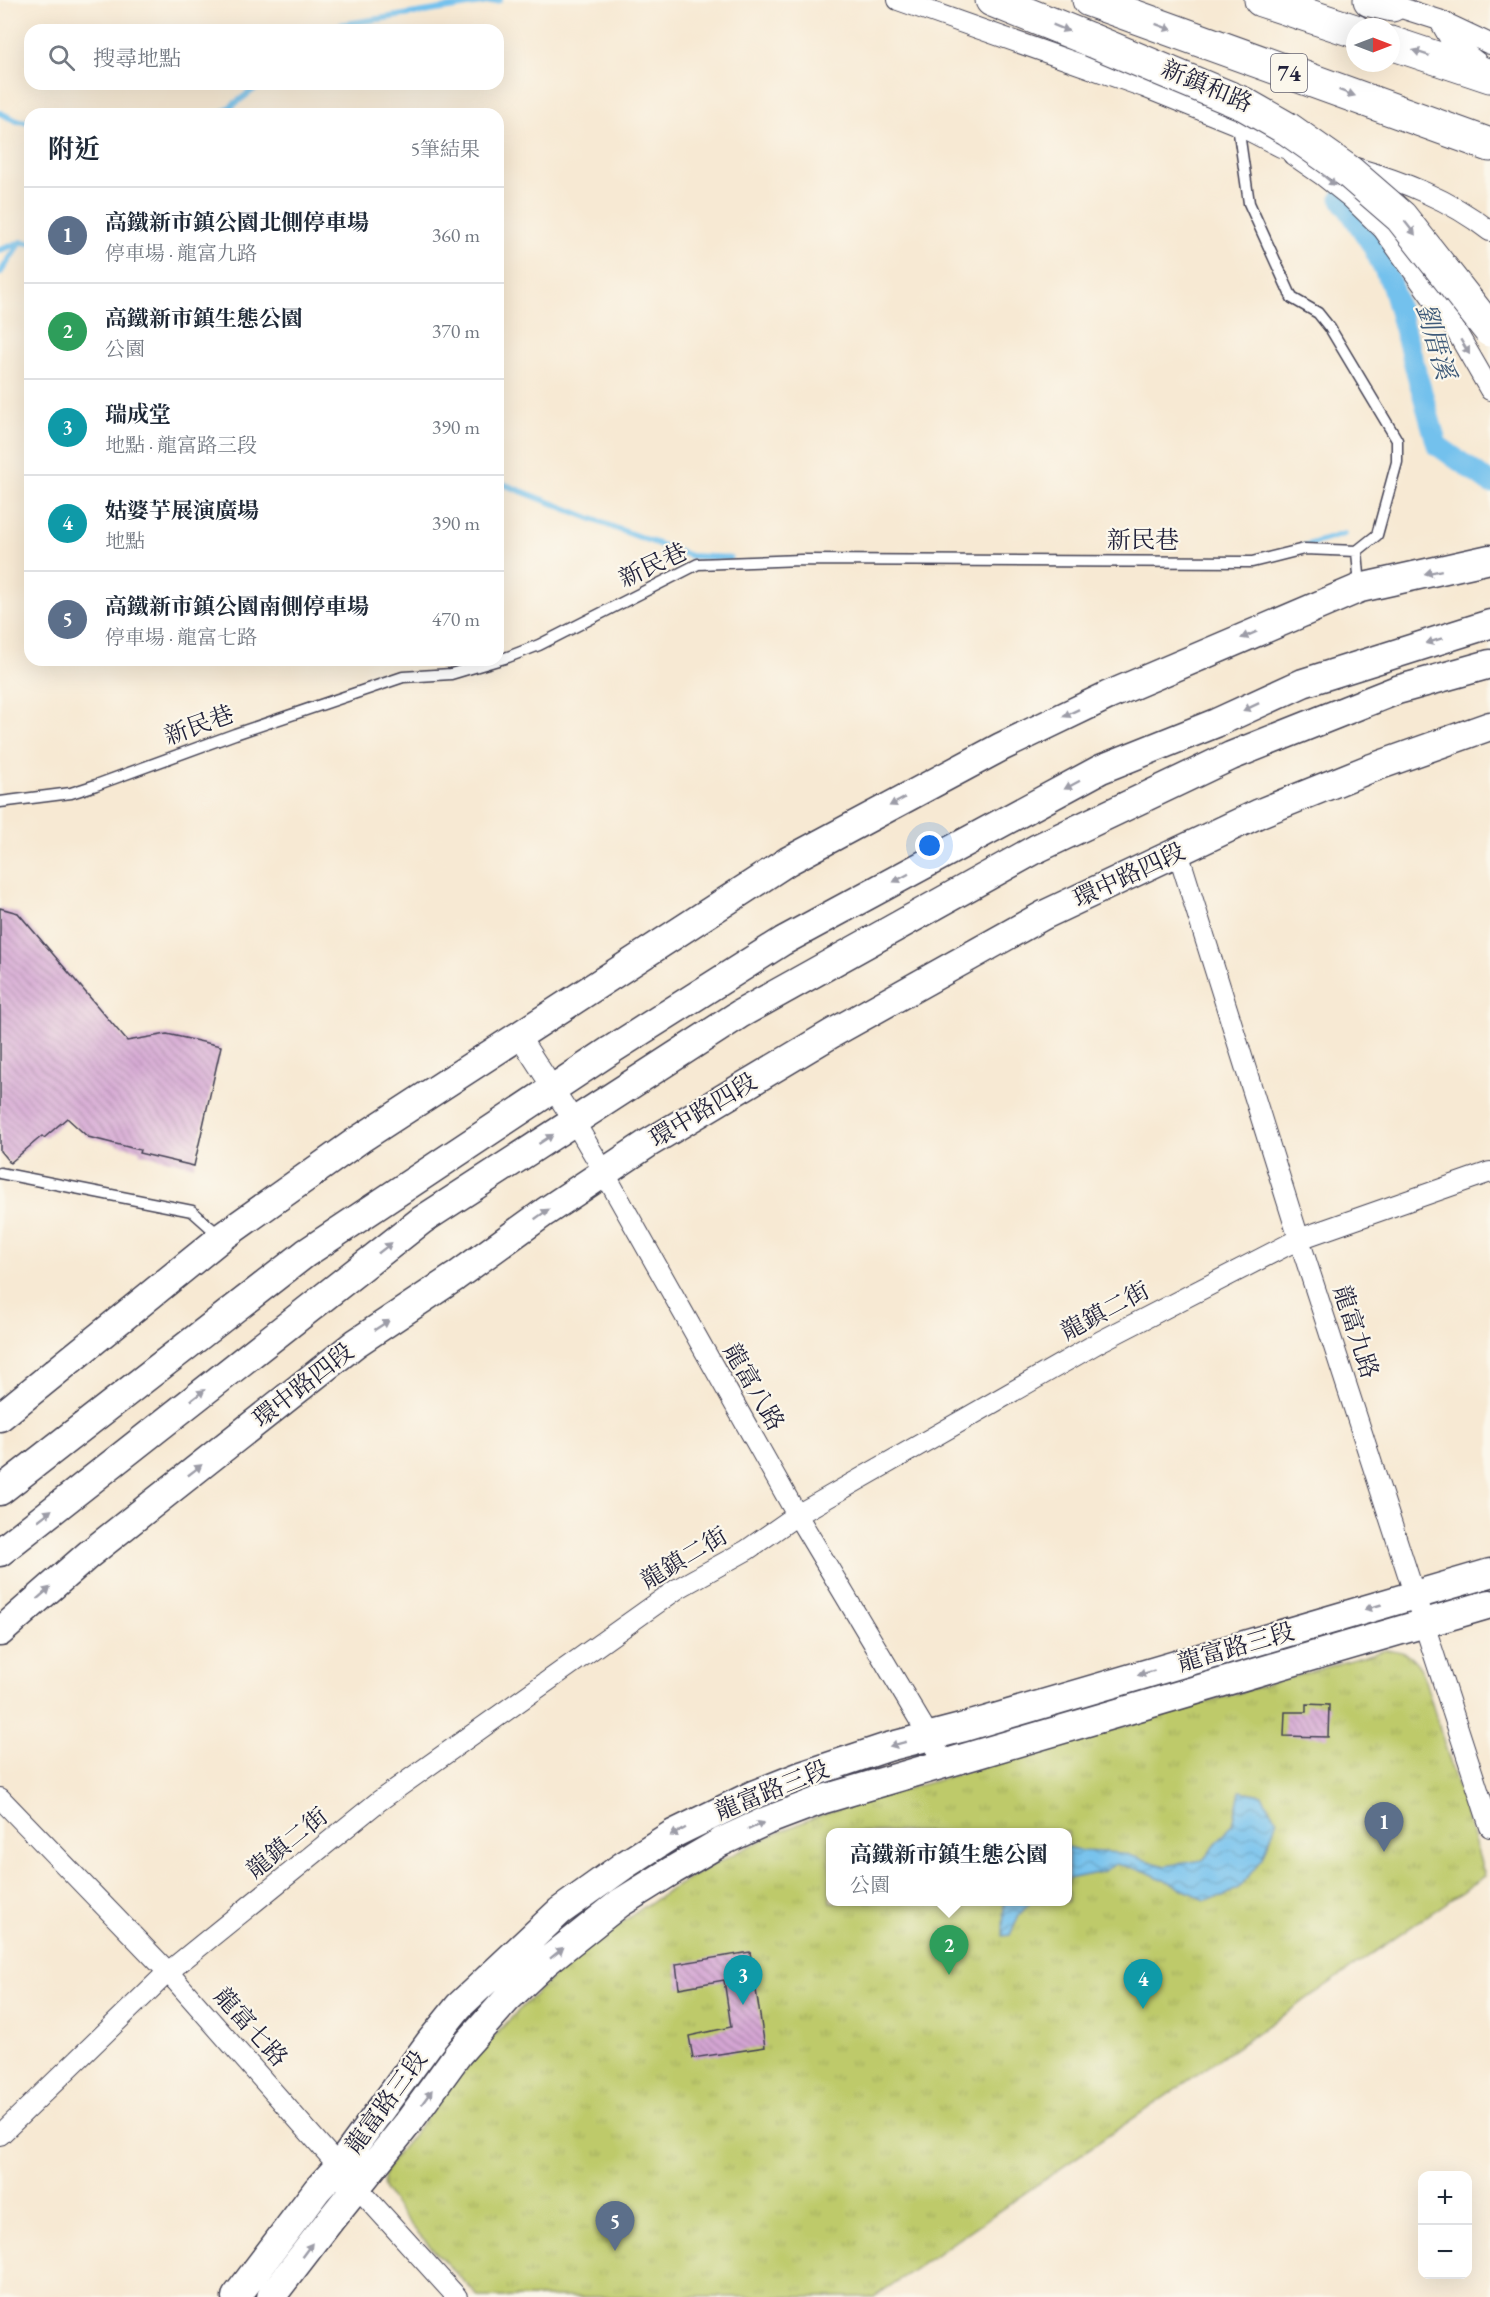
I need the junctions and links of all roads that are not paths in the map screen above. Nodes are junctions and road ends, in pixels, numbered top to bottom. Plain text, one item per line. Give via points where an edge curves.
1 (898, 0) edge
2 (992, 0) edge
3 (1089, 0) edge
4 (1261, 0) edge
5 (1382, 2) edge
6 (1439, 20) junction
7 (1346, 28) edge
8 (1490, 44) edge
9 (1400, 46) edge
10 (1490, 74) edge
11 (1238, 125) junction
12 (1490, 145) edge
13 (1281, 147) junction
14 (1488, 229) edge
15 (1490, 330) edge
16 (1490, 390) edge
17 (1357, 551) junction
18 (1490, 559) edge
19 (1360, 588) junction
20 (1490, 624) edge
21 (504, 658) edge
22 (1490, 664) edge
23 (478, 666) edge
24 (1490, 726) edge
25 (0, 802) edge
26 (1178, 852) junction
27 (519, 1036) junction
28 (552, 1089) junction
29 (574, 1121) junction
30 (604, 1172) junction
31 (1490, 1172) edge
32 (0, 1173) edge
33 (222, 1237) junction
34 (1299, 1239) junction
35 (0, 1417) edge
36 (0, 1491) edge
37 (797, 1515) junction
38 (0, 1552) edge
39 (1490, 1573) edge
40 (1415, 1595) junction
41 (1490, 1604) edge
42 (1423, 1623) junction
43 (0, 1632) edge
44 (931, 1736) junction
45 (945, 1763) junction
46 (0, 1798) edge
47 (1490, 1827) edge
48 (168, 1972) junction
49 (0, 2135) edge
50 (340, 2165) junction
51 (358, 2188) junction
52 (236, 2297) edge
53 (271, 2297) edge
54 (457, 2297) edge

1 - 11 street, 新鎮和路 via 1144,87
2 -> 15 highway, bridge via 1244,104 1288,129 1349,172 1401,217
3 -> 12 highway, 74
4 - 7 highway
5 - 6 street
6 - 8 street
6 - 10 street via 1453,44
10 -> 9 highway
11 - 13 street, 新鎮和路
11 - 17 lane via 1249,203 1292,298 1318,313 1330,328 1397,440 1397,462 1377,535
13 - 14 street, 新鎮和路 via 1416,187
13 -> 16 street via 1351,198 1383,229 1456,331
17 - 19 lane
17 - 21 lane, 新民巷 via 1305,549 1252,562 801,560 698,564 539,645
18 -> 19 street
19 -> 27 street via 1107,696 1001,747 788,861
20 -> 28 street via 1303,683 1101,769 783,941
22 - 29 street via 1397,690 1231,756 1036,849 740,1014
23 - 25 lane, 新民巷 via 452,674 403,677 71,793
24 - 26 street, 環中路四段 via 1260,813
26 - 30 street, 環中路四段 via 1023,927 831,1034
26 - 34 street, 龍富九路
27 - 28 street, 龍富八路
27 - 33 street via 360,1139
28 - 29 street, 龍富八路
28 - 36 street via 306,1253
29 - 30 street, 龍富八路
38 -> 29 street via 422,1220
30 - 37 street, 龍富八路
43 -> 30 street, 環中路四段 via 88,1555 356,1342
31 - 34 street, 龍鎮二街
32 - 33 lane via 192,1211
33 - 35 street
34 - 37 street, 龍鎮二街 via 1101,1341
34 - 40 street, 龍富九路
37 - 44 street, 龍富八路
37 - 48 street, 龍鎮二街 via 747,1550 677,1589 379,1801
39 - 40 street, 龍富路三段
40 - 42 street, 龍富九路
40 -> 44 street, 龍富路三段
41 - 42 street, 龍富路三段
42 - 45 street, 龍富路三段
42 - 47 street, 龍富九路
44 - 45 street, 龍富八路
44 -> 50 street, 龍富路三段 via 801,1776 711,1814 623,1866 560,1911 459,2006
51 -> 45 street, 龍富路三段 via 458,2054 508,1998 620,1903 721,1842 766,1821 824,1799
46 - 48 street, 龍富七路
48 - 49 street, 龍鎮二街
48 - 50 street, 龍富七路
50 - 51 street, 龍富七路
50 - 52 street, 龍富路三段
53 -> 51 street, 龍富路三段
51 - 54 street, 龍富七路

